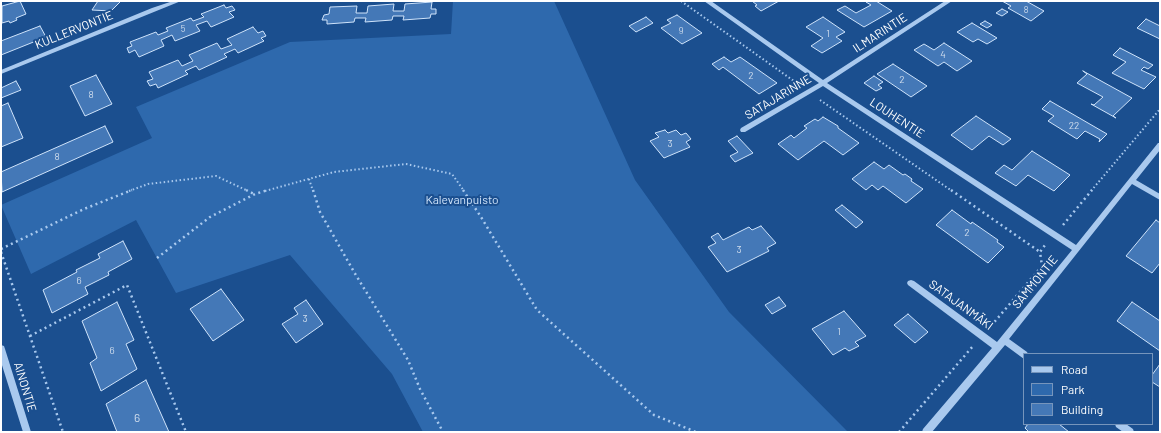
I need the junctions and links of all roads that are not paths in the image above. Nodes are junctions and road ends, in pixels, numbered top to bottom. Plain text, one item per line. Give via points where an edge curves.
1 (178, 1) edge
2 (707, 1) edge
3 (949, 1) edge
4 (1, 72) edge
5 (823, 83) junction
6 (743, 130) dead end
7 (1160, 145) edge
8 (1132, 180) junction
9 (1160, 197) edge
10 (1077, 249) junction
11 (910, 283) dead end
12 (1004, 340) junction
13 (998, 347) junction
14 (1, 349) edge
15 (1023, 354) edge
16 (1120, 425) edge
17 (27, 432) edge
18 (926, 432) edge
19 (1130, 432) edge

1 - 4 street, KULLERVONTIE
2 - 5 street, LOUHENTIE
3 - 5 street, ILMARINTIE
5 - 6 street, SATAJARINNE
5 - 10 street, LOUHENTIE
7 - 8 street, SAMMONTIE
8 - 9 street
8 - 10 street, SAMMONTIE
10 - 12 street, SAMMONTIE
11 - 13 street, SATAJANMÄKI
12 - 13 street, SAMMONTIE
12 - 15 street
13 - 18 street, SAMMONTIE
14 - 17 street, AINONTIE
16 - 19 street

